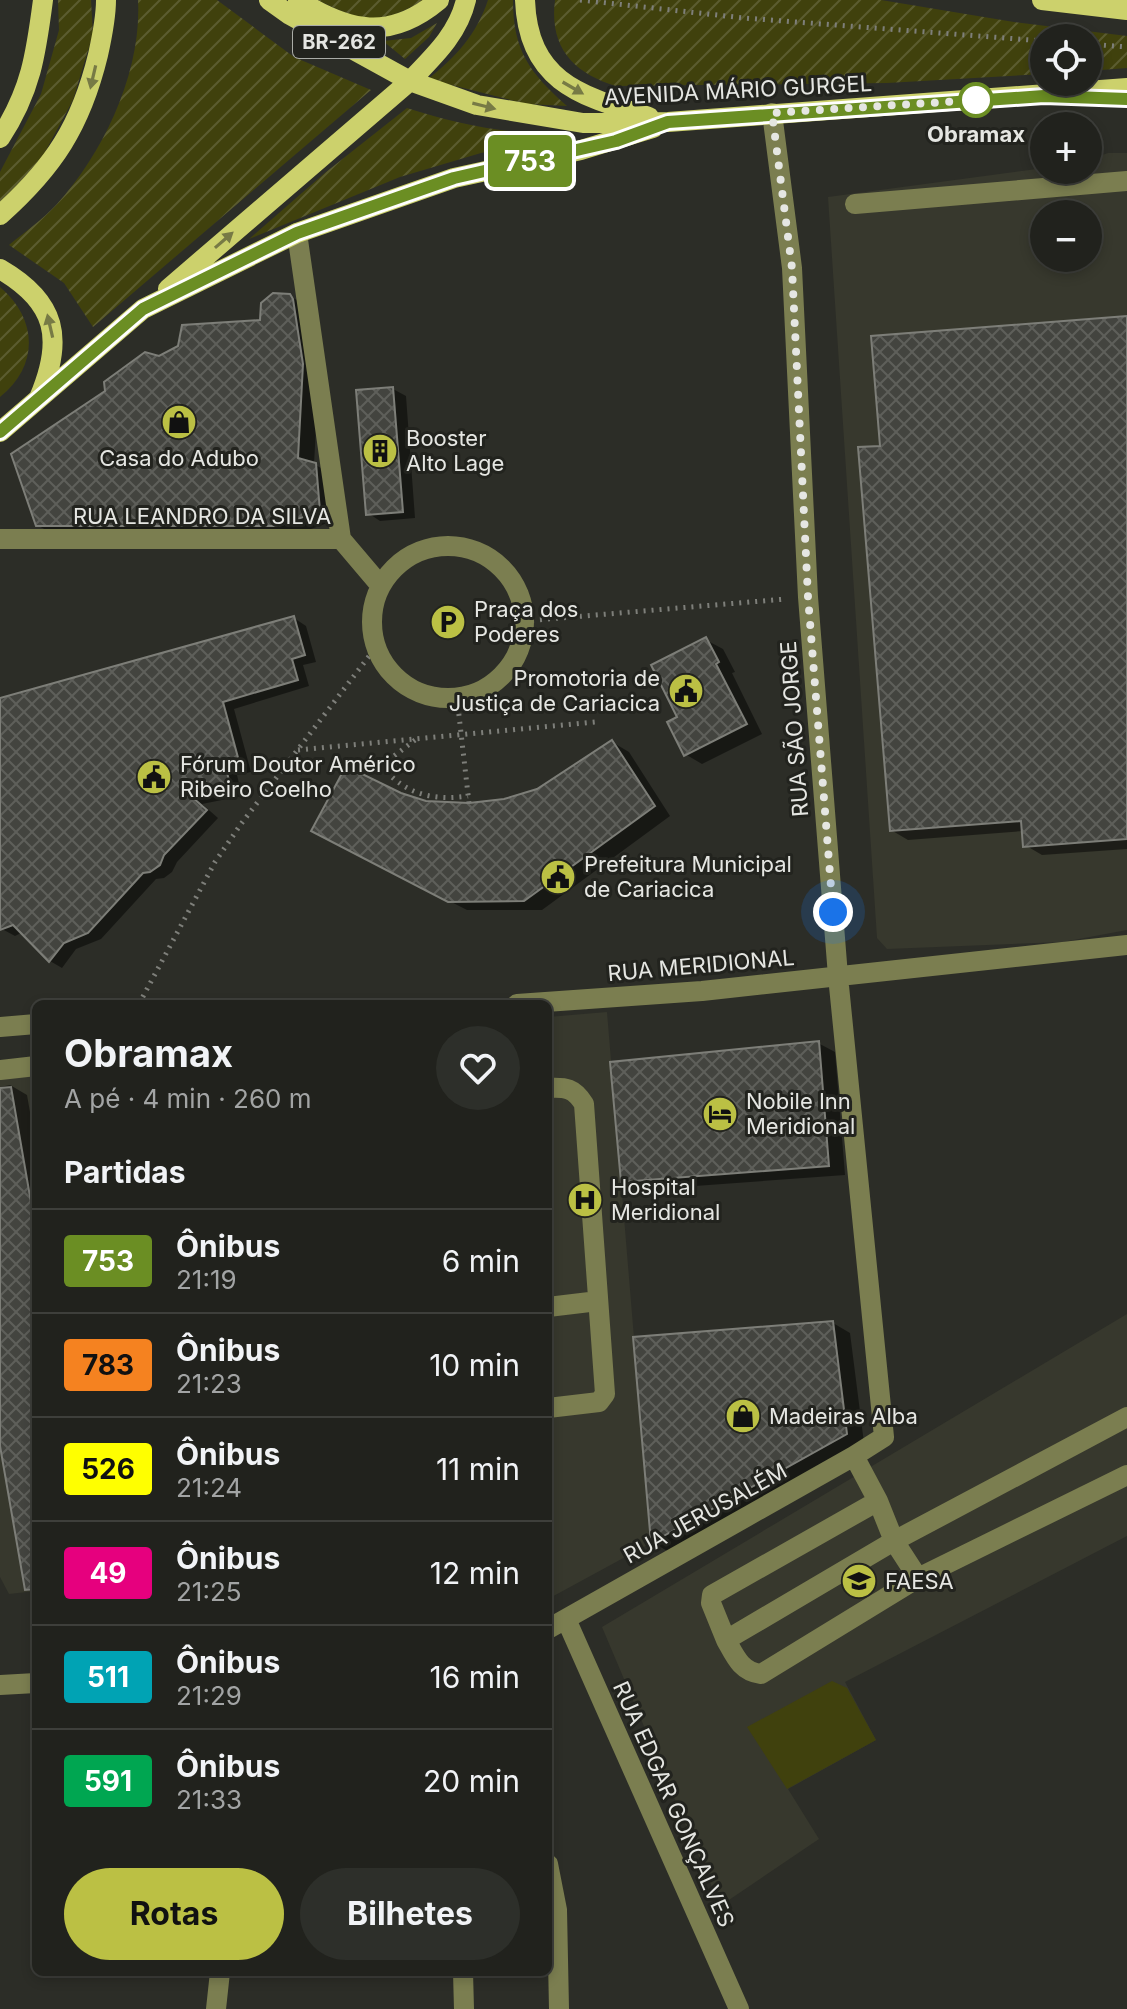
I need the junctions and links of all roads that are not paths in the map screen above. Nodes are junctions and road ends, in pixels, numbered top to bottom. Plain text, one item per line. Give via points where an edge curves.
1 (43, 0) edge
2 (106, 0) edge
3 (269, 0) edge
4 (298, 0) edge
5 (439, 0) edge
6 (466, 0) edge
7 (525, 0) edge
8 (1042, 0) edge
9 (1127, 10) edge
10 (410, 81) junction
11 (1127, 88) edge
12 (1102, 90) edge
13 (1044, 96) joint
14 (1127, 99) edge
15 (772, 113) junction
16 (668, 122) junction
17 (0, 138) edge
18 (1127, 181) edge
19 (855, 204) dead end
20 (0, 215) edge
21 (297, 233) junction
22 (0, 269) edge
23 (143, 309) junction
24 (37, 401) junction
25 (0, 432) edge
26 (341, 539) junction
27 (1, 541) edge
28 (380, 585) junction
29 (1127, 945) edge
30 (838, 976) junction
31 (552, 1002) edge
32 (32, 1024) edge
33 (0, 1027) edge
34 (32, 1066) edge
35 (0, 1070) edge
36 (552, 1088) edge
37 (598, 1301) junction
38 (552, 1307) edge
39 (552, 1408) edge
40 (1127, 1417) edge
41 (884, 1437) joint
42 (854, 1456) junction
43 (1127, 1475) edge
44 (878, 1501) junction
45 (894, 1541) junction
46 (918, 1578) junction
47 (557, 1624) edge
48 (726, 1640) junction
49 (32, 1683) edge
50 (0, 1685) edge
51 (552, 1884) edge
52 (220, 1976) edge
53 (463, 1976) edge
54 (216, 2009) edge
55 (464, 2009) edge
56 (559, 2009) edge
57 (739, 2009) edge

1 - 17 main road via 34,67
2 -> 20 main road via 89,94 77,119 43,171
3 - 10 main road, AVENIDA MÁRIO GURGEL / BR-262
4 - 5 main road via 358,28 389,28
6 - 10 main road via 446,45
7 -> 16 main road via 526,27 556,78 588,97
8 - 9 main road
10 -> 16 main road, AVENIDA MÁRIO GURGEL / BR-262 via 477,105 532,116 583,123
23 -> 10 main road
11 - 12 main road, AVENIDA MÁRIO GURGEL / BR-262
13 - 14 main road, AVENIDA MÁRIO GURGEL / BR-262
13 - 15 main road, AVENIDA MÁRIO GURGEL / BR-262
15 - 16 main road, AVENIDA MÁRIO GURGEL / BR-262
15 - 30 street, RUA SÃO JORGE via 792,268 808,597
16 - 21 main road via 616,141 454,178
18 - 19 street
21 - 23 main road
21 - 26 street
24 -> 22 main road via 51,362 49,316 36,295
23 - 24 main road
24 - 25 main road
26 - 27 street, RUA LEANDRO DA SILVA
26 - 28 street, RUA LEANDRO DA SILVA
28 - 28 street via 401,561 422,550 470,549 490,559 509,576 520,597 524,621 511,666 495,683 457,698 426,695 404,685 376,647 371,624
29 - 30 street, RUA MERIDIONAL
30 - 31 street, RUA MERIDIONAL
30 - 41 street, RUA SÃO JORGE
32 - 33 street
34 - 35 street
36 - 37 street via 577,1092 584,1104
37 - 38 street
37 - 39 street via 605,1394 599,1402
40 - 45 street
41 - 42 street, RUA JERUSALÉM
42 - 44 street
42 - 47 street, RUA JERUSALÉM
43 - 46 street
44 - 45 street
44 - 48 street via 712,1595
45 - 46 street
45 - 48 street
46 - 48 street via 761,1674 741,1666
47 - 57 street, RUA EDGAR GONÇALVES
49 - 50 street
51 - 56 street
52 - 54 street
53 - 55 street

